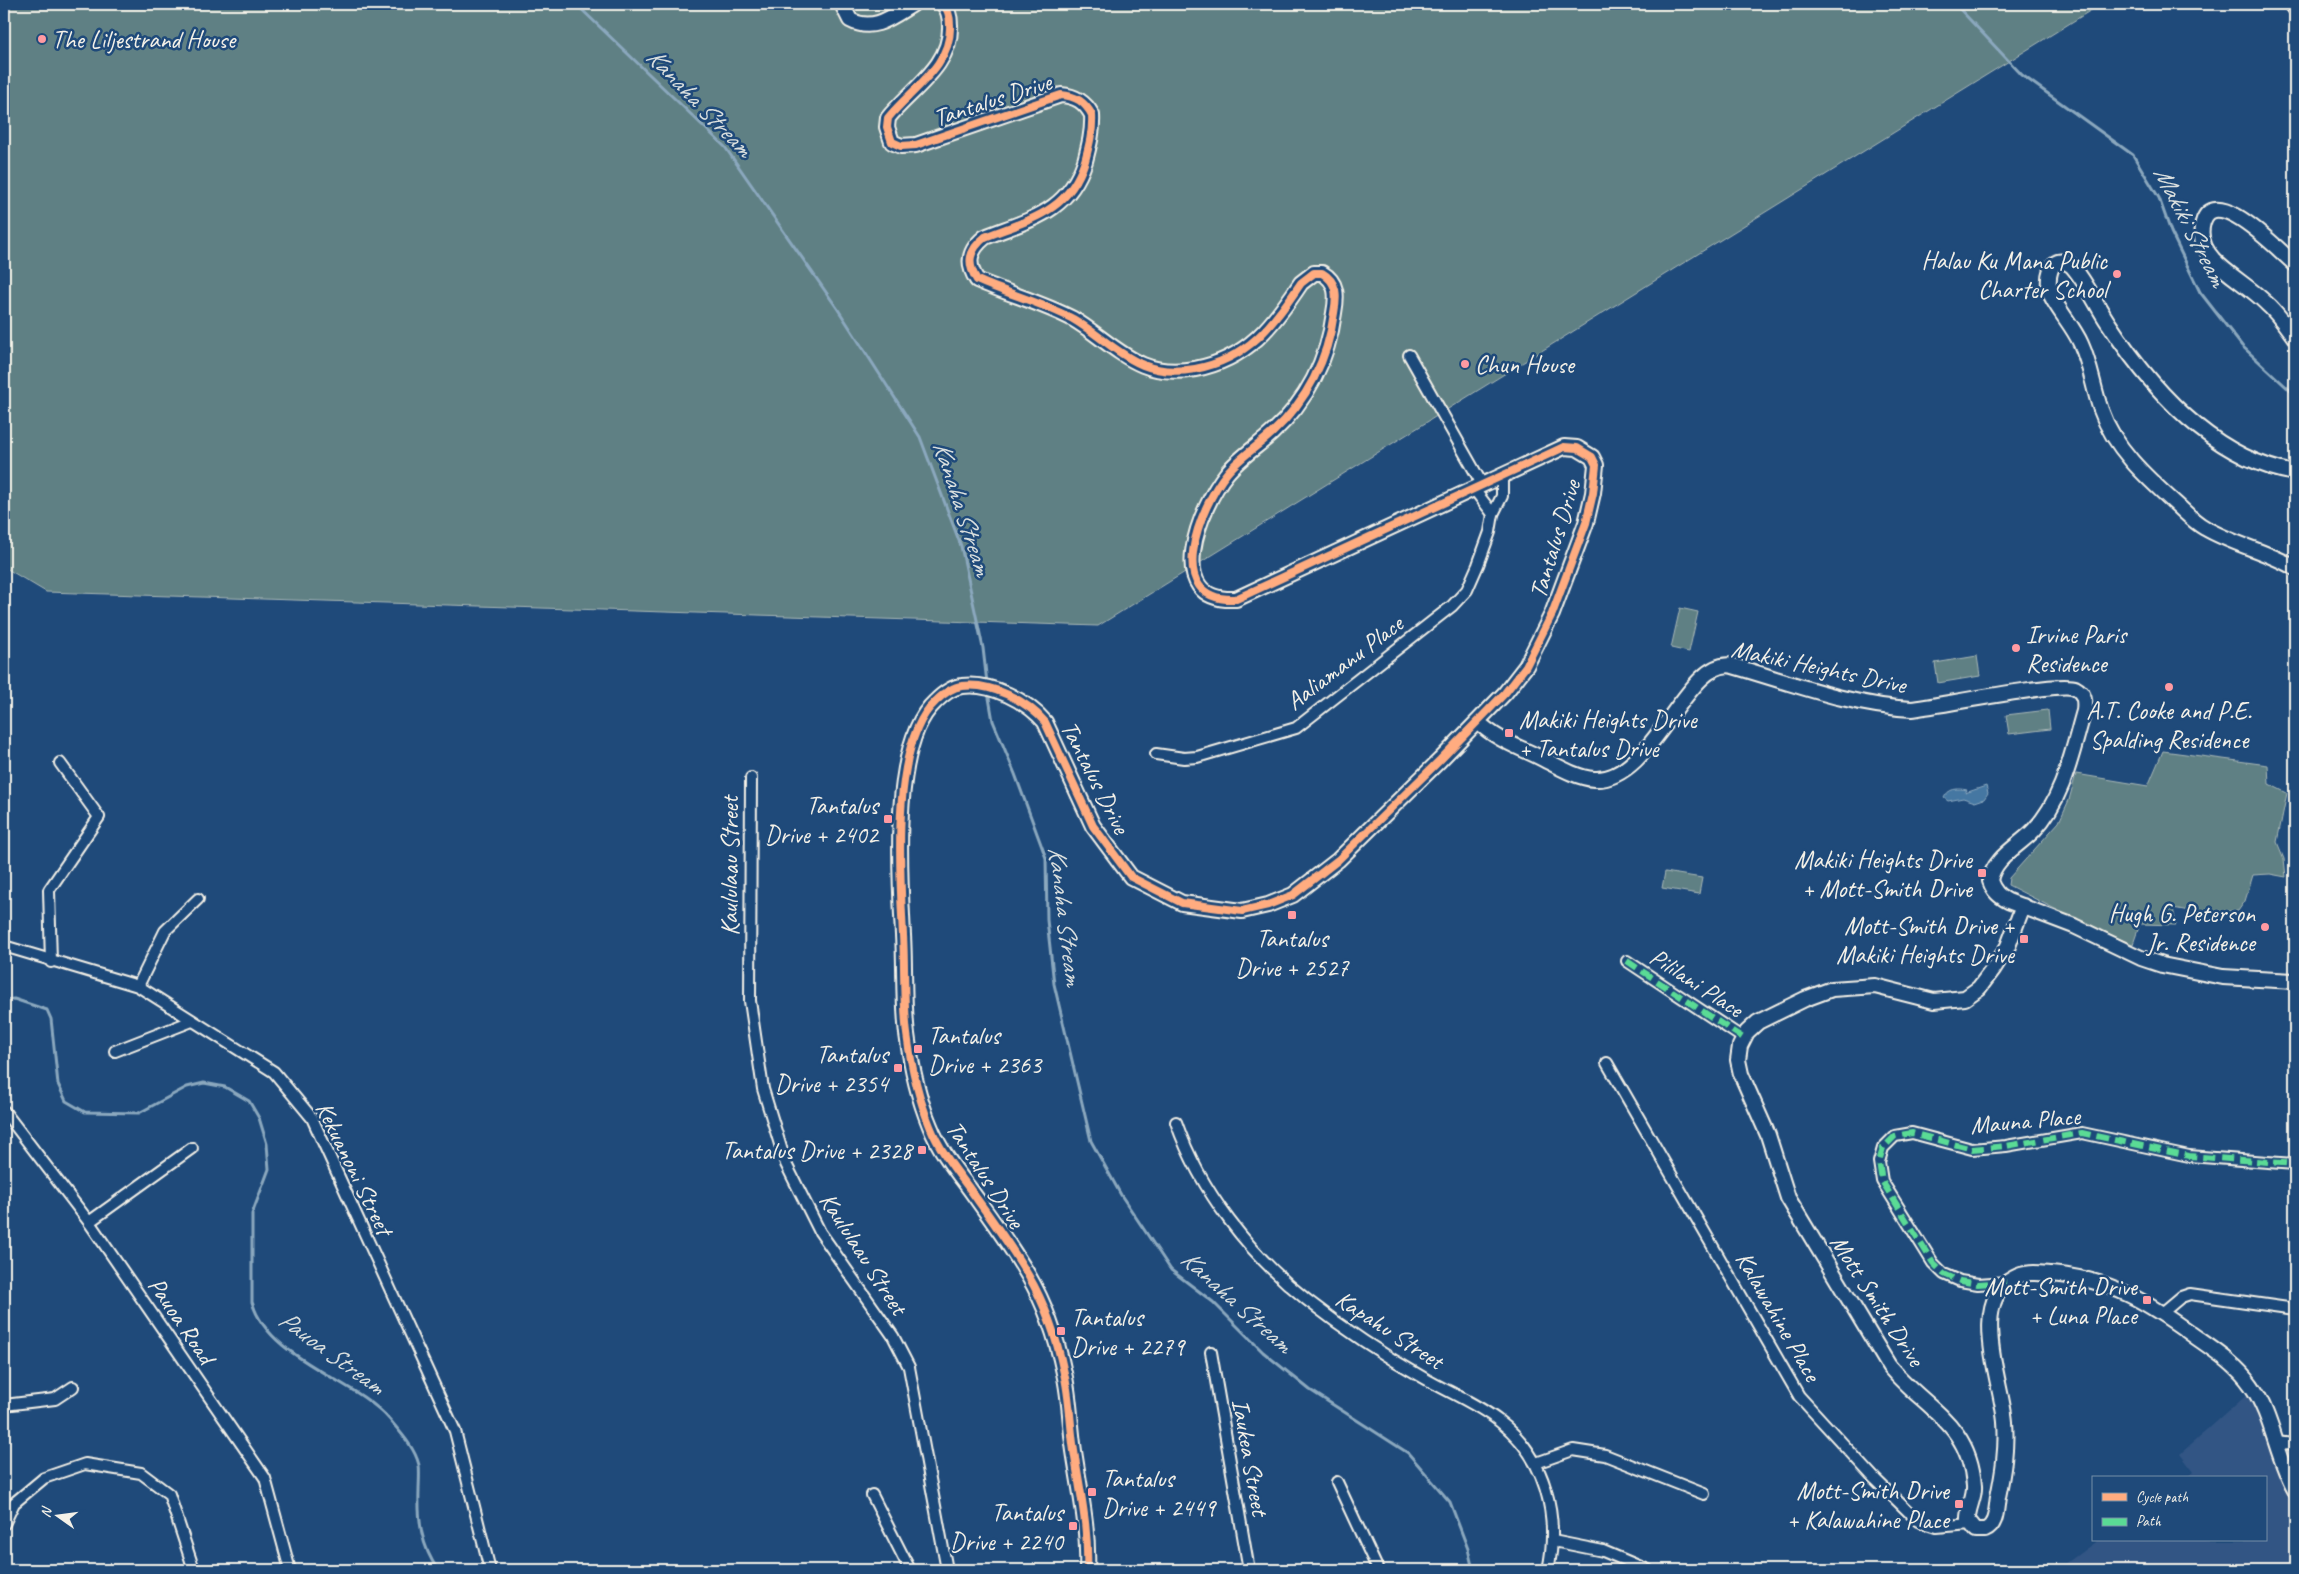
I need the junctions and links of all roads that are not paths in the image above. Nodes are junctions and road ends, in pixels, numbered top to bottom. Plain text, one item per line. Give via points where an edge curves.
1 (842, 4) edge
2 (913, 4) edge
3 (943, 4) edge
4 (2292, 4) edge
5 (2295, 8) edge
6 (2295, 264) edge
7 (2295, 338) edge
8 (1409, 355) dead end
9 (2295, 473) edge
10 (1502, 474) junction
11 (1477, 486) junction
12 (1494, 514) junction
13 (2295, 568) edge
14 (1478, 722) junction
15 (1156, 754) dead end
16 (60, 763) dead end
17 (751, 778) dead end
18 (198, 899) dead end
19 (2023, 906) junction
20 (4, 946) edge
21 (51, 962) junction
22 (1627, 962) dead end
23 (2295, 981) edge
24 (138, 986) junction
25 (192, 1021) junction
26 (1743, 1038) junction
27 (115, 1051) dead end
28 (1607, 1063) dead end
29 (4, 1111) edge
30 (1176, 1122) dead end
31 (192, 1148) dead end
32 (2295, 1164) edge
33 (89, 1222) junction
34 (2006, 1282) junction
35 (2295, 1309) edge
36 (2162, 1313) junction
37 (1211, 1352) dead end
38 (73, 1387) dead end
39 (4, 1404) edge
40 (2275, 1442) junction
41 (2295, 1444) edge
42 (1536, 1463) junction
43 (1337, 1482) dead end
44 (2295, 1490) edge
45 (1704, 1494) dead end
46 (872, 1496) dead end
47 (4, 1524) edge
48 (1970, 1524) junction
49 (1553, 1541) junction
50 (907, 1569) edge
51 (194, 1570) edge
52 (290, 1570) edge
53 (490, 1570) edge
54 (946, 1570) edge
55 (1088, 1570) edge
56 (1249, 1570) edge
57 (1378, 1570) edge
58 (1548, 1570) edge
59 (1648, 1570) edge

1 - 2 street via 850,20 870,25 882,22
3 - 11 street, Tantalus Drive via 950,23 946,50 938,65 888,118 892,142 901,146 916,145 1061,95 1081,100 1092,115 1088,150 1075,184 1062,200 1043,214 979,242 969,259 978,280 1072,319 1142,364 1176,371 1204,367 1244,350 1264,333 1309,276 1322,273 1333,281 1336,291 1332,328 1311,385 1275,430 1227,472 1205,510 1193,558 1194,580 1204,592 1218,599 1236,599
4 - 5 street
6 - 7 street via 2233,213 2212,210 2204,217 2201,236 2213,258 2266,303
8 - 11 street
9 - 13 street via 2261,465 2218,442 2187,417 2151,380 2120,340 2072,266 2063,262 2050,269 2051,296 2081,344 2107,424 2133,462 2203,528
10 - 11 street, Tantalus Drive
10 - 12 street, Aaliamanu Place via 1502,496
10 - 14 street, Tantalus Drive via 1564,447 1585,452 1596,465 1586,523 1540,640 1526,666
11 - 12 street
12 - 15 street, Aaliamanu Place via 1468,590 1316,714 1296,728 1197,757
14 - 19 street, Makiki Heights Drive via 1505,742 1580,776 1602,779 1636,759 1691,690 1712,670 1722,666 1734,666 1864,703 1895,708 1912,709 2046,687 2076,689 2085,701 2084,711 2054,802 2033,831 2000,860 1991,875 1990,881 1999,896
14 - 55 street, Tantalus Drive via 1338,860 1293,895 1268,905 1242,910 1182,903 1132,876 1093,826 1049,727 1038,713 1019,699 988,689 962,686 950,690 934,703 916,727 906,762 902,807 903,976 913,1071 921,1103 937,1141 1028,1275 1052,1331 1065,1373 1085,1515
16 - 21 street via 99,816 49,890
17 - 54 street, Kaululaau Street via 750,1001 763,1089 786,1164 820,1232 893,1336 909,1366
18 - 24 street via 165,931
19 - 23 street, Makiki Heights Drive via 2141,958 2175,968 2223,977
19 - 26 street via 2008,946 1979,988 1965,998 1934,1001 1875,986 1844,987 1805,999 1764,1018
20 - 21 street, Kekuanoni Street
21 - 24 street, Kekuanoni Street
22 - 26 street, Pililani Place
24 - 25 street, Kekuanoni Street
25 - 27 street
25 - 53 street, Kekuanoni Street via 274,1072 312,1118 455,1431
26 - 48 street, Mott Smith Drive via 1739,1052 1741,1074 1761,1116 1788,1198 1889,1366 1939,1412 1960,1442 1974,1483 1968,1516
28 - 48 street, Kalawahine Place via 1799,1396 1918,1521 1936,1528
29 - 33 street, Pauoa Road
30 - 42 street, Kapahu Street via 1214,1196 1256,1252 1282,1278 1380,1352 1498,1419 1517,1437
31 - 33 street
32 - 34 street, Mauna Place via 2189,1156 2082,1133 1972,1149 1912,1132 1895,1136 1883,1148 1879,1162 1882,1181 1933,1263 1944,1274 1960,1281 1978,1284
33 - 52 street, Pauoa Road via 265,1478
34 - 36 street via 2018,1275 2032,1273 2079,1277 2124,1290
34 - 48 street via 1996,1295 1990,1319 2004,1415 2005,1458 1994,1522 1984,1530 1976,1530
35 - 36 street via 2190,1294 2181,1297
36 - 40 street via 2229,1361 2246,1378 2258,1397
37 - 56 street, Iaukea Street
38 - 39 street via 55,1399
40 - 41 street
40 - 44 street
42 - 45 street via 1573,1450 1605,1454
42 - 49 street, Kapahu Street via 1550,1504
43 - 57 street
46 - 50 street
47 - 51 street via 14,1502 44,1478 86,1464 140,1473 169,1494
49 - 58 street, Kapahu Street
49 - 59 street via 1604,1551

